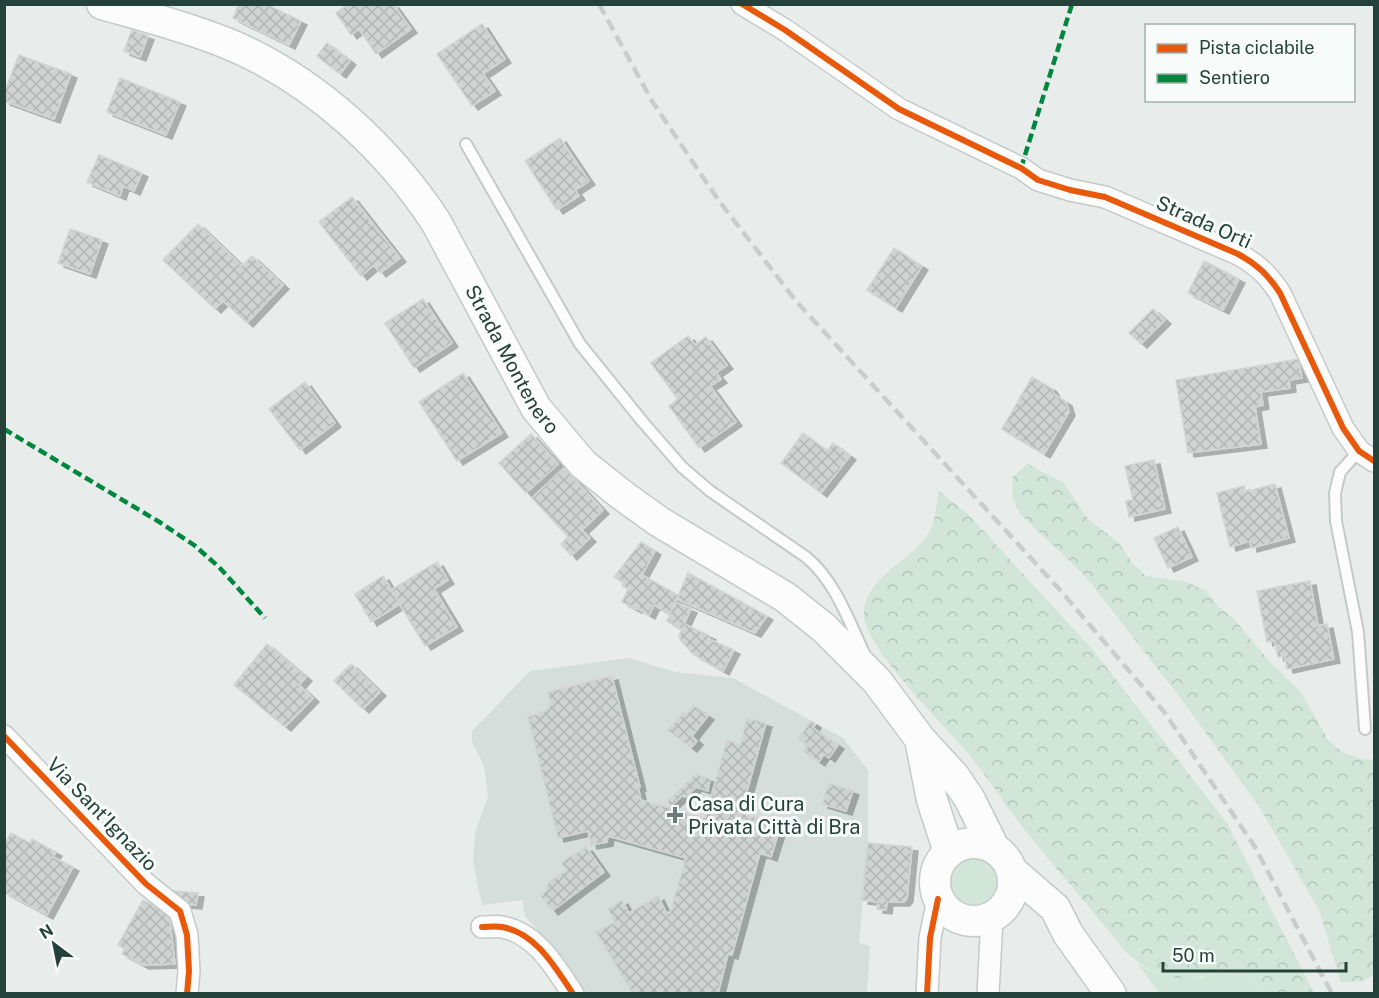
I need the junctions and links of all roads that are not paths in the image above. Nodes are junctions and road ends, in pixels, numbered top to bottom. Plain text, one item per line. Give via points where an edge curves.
1 (102, 4) edge
2 (742, 4) edge
3 (466, 144) dead end
4 (1366, 456) edge
5 (877, 681) junction
6 (1365, 729) dead end
7 (4, 736) edge
8 (920, 739) junction
9 (994, 848) junction
10 (949, 852) junction
11 (1012, 871) junction
12 (939, 899) junction
13 (997, 914) junction
14 (483, 927) dead end
15 (1068, 934) junction
16 (187, 993) edge
17 (573, 993) edge
18 (927, 993) edge
19 (988, 993) edge
20 (1111, 993) edge

1 - 5 main road, Strada Montenero via 238,48 295,80 355,126 420,197 536,408 583,464 658,521 785,597 824,628
2 - 4 street, Strada Orti via 899,109 1038,180 1105,197 1257,265 1280,294 1343,428
3 - 5 lane via 580,344 682,467 820,568
4 - 6 lane via 1340,472 1335,493 1336,521 1358,632
5 - 8 main road, Strada Montenero
7 - 16 street, Via Sant'Ignazio via 146,884 180,911 187,935
8 - 9 main road, Strada Montenero via 969,798
8 - 10 main road, Strada Montenero via 932,801
9 - 10 main road via 971,843
9 - 11 main road
10 - 12 main road via 936,874
11 - 13 main road via 1012,892
11 - 15 main road via 1055,908
12 - 13 main road via 945,909 967,921
12 - 18 street via 930,938
13 - 15 main road via 1032,912
13 - 19 street
14 - 17 street via 502,927 531,939
15 - 20 main road

